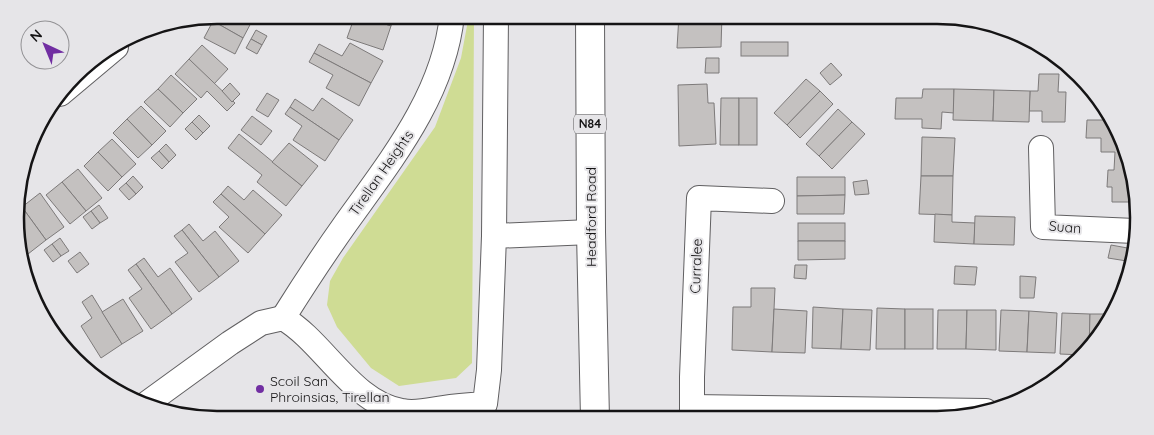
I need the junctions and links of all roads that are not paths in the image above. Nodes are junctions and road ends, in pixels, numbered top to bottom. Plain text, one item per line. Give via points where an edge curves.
1 (450, 24) edge
2 (496, 24) edge
3 (590, 24) edge
4 (1041, 148) dead end
5 (772, 201) dead end
6 (1130, 231) edge
7 (590, 232) junction
8 (494, 236) junction
9 (283, 318) junction
10 (152, 400) edge
11 (405, 411) edge
12 (486, 411) edge
13 (595, 411) edge
14 (692, 411) edge

1 - 9 street, Tirellan Heights via 445,53 434,83 406,139 315,267
2 - 8 street
3 - 7 main road, Headford Road / N84
4 - 6 street, Suan via 1043,227
5 - 14 street, Curralee via 699,198
7 - 8 street
7 - 13 main road, Headford Road / N84
8 - 12 street
9 - 10 street via 261,323
9 - 11 street via 297,326 372,399 390,409

